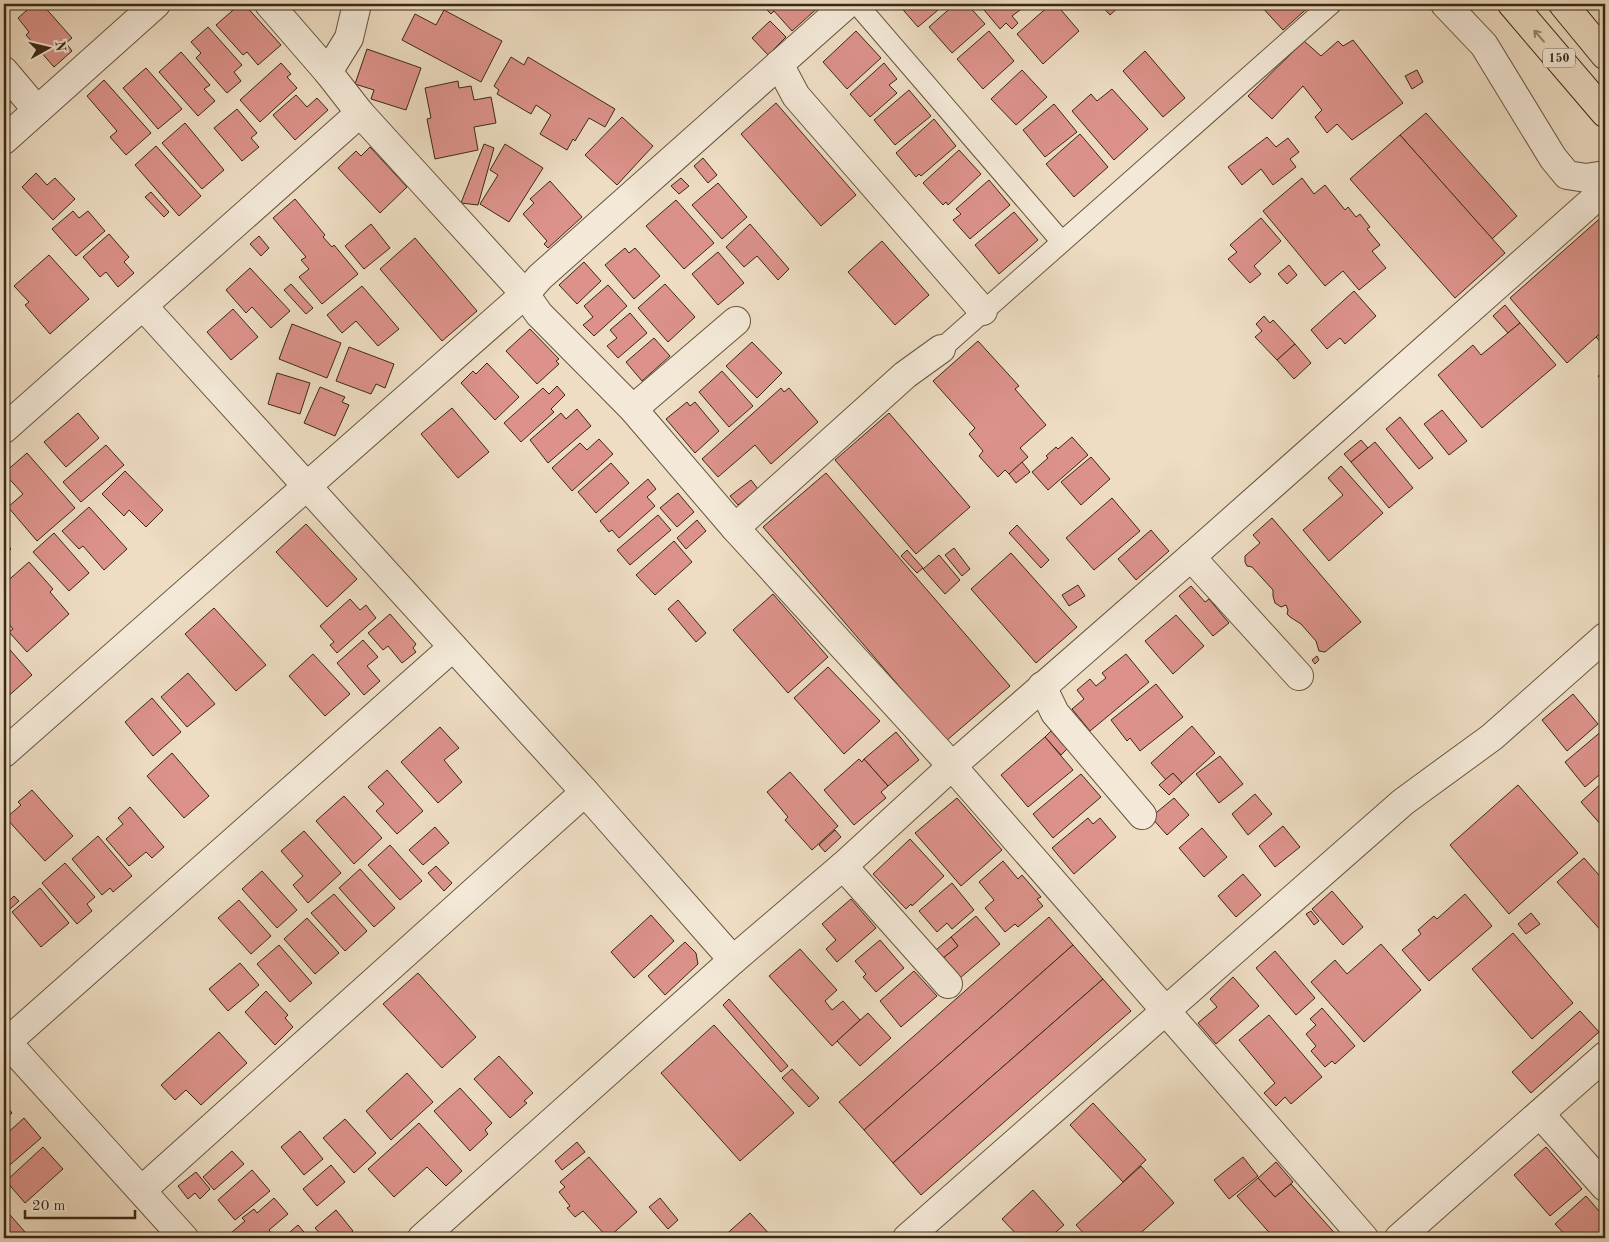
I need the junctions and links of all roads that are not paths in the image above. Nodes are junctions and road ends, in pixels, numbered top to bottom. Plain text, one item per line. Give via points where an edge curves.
1 (156, 4) edge
2 (269, 4) edge
3 (357, 4) edge
4 (847, 4) edge
5 (857, 4) edge
6 (1331, 4) edge
7 (1445, 4) edge
8 (1512, 4) edge
9 (1537, 4) edge
10 (1563, 4) edge
11 (1578, 4) edge
12 (1605, 38) edge
13 (1605, 55) edge
14 (779, 64) junction
15 (4, 71) edge
16 (328, 72) junction
17 (1605, 85) edge
18 (37, 110) junction
19 (1605, 112) edge
20 (360, 113) junction
21 (4, 140) edge
22 (1604, 176) edge
23 (1061, 241) junction
24 (525, 294) junction
25 (143, 306) junction
26 (983, 311) junction
27 (736, 321) dead end
28 (941, 349) joint
29 (633, 409) junction
30 (4, 429) edge
31 (308, 486) junction
32 (735, 528) junction
33 (1191, 557) junction
34 (1605, 636) edge
35 (453, 647) junction
36 (1298, 676) dead end
37 (1042, 686) junction
38 (4, 753) edge
39 (952, 766) junction
40 (585, 792) junction
41 (1142, 815) dead end
42 (844, 866) junction
43 (733, 960) junction
44 (948, 984) dead end
45 (1165, 1011) junction
46 (5, 1041) edge
47 (1605, 1056) edge
48 (1540, 1114) junction
49 (1605, 1187) edge
50 (142, 1190) junction
51 (184, 1238) edge
52 (422, 1238) edge
53 (907, 1238) edge
54 (1364, 1238) edge
55 (1399, 1238) edge

1 - 18 street
2 - 16 street
3 - 16 street via 349,38
4 - 14 street
5 - 23 lane
6 - 23 lane
7 - 22 street via 1484,45 1553,158 1567,175
19 -> 8 highway, 150
9 - 17 highway, 150
10 - 13 highway, 150
11 - 12 highway
14 - 24 street via 540,277
14 - 26 street via 796,96
15 - 18 street
16 - 20 street
18 - 21 street
20 - 24 street
20 - 25 street
22 - 33 street via 1598,195
23 - 26 lane
24 - 29 street via 538,314
24 - 31 street
25 - 30 street
25 - 31 street
26 - 28 lane
27 - 29 street
28 - 32 street via 905,375
29 - 32 street
31 - 35 street
31 - 38 street
32 - 39 street
33 - 36 street
33 - 37 street
34 - 45 street via 1492,737 1403,802
35 - 40 street
35 - 46 street
37 - 39 street
37 - 41 street via 1055,713
39 - 42 street
39 - 45 street
40 - 43 street
40 - 50 street
42 - 43 street
42 - 44 street
43 - 52 street
45 - 53 street
45 - 54 street
46 - 50 street
47 - 48 street
48 - 49 street
48 - 55 street
50 - 51 street

